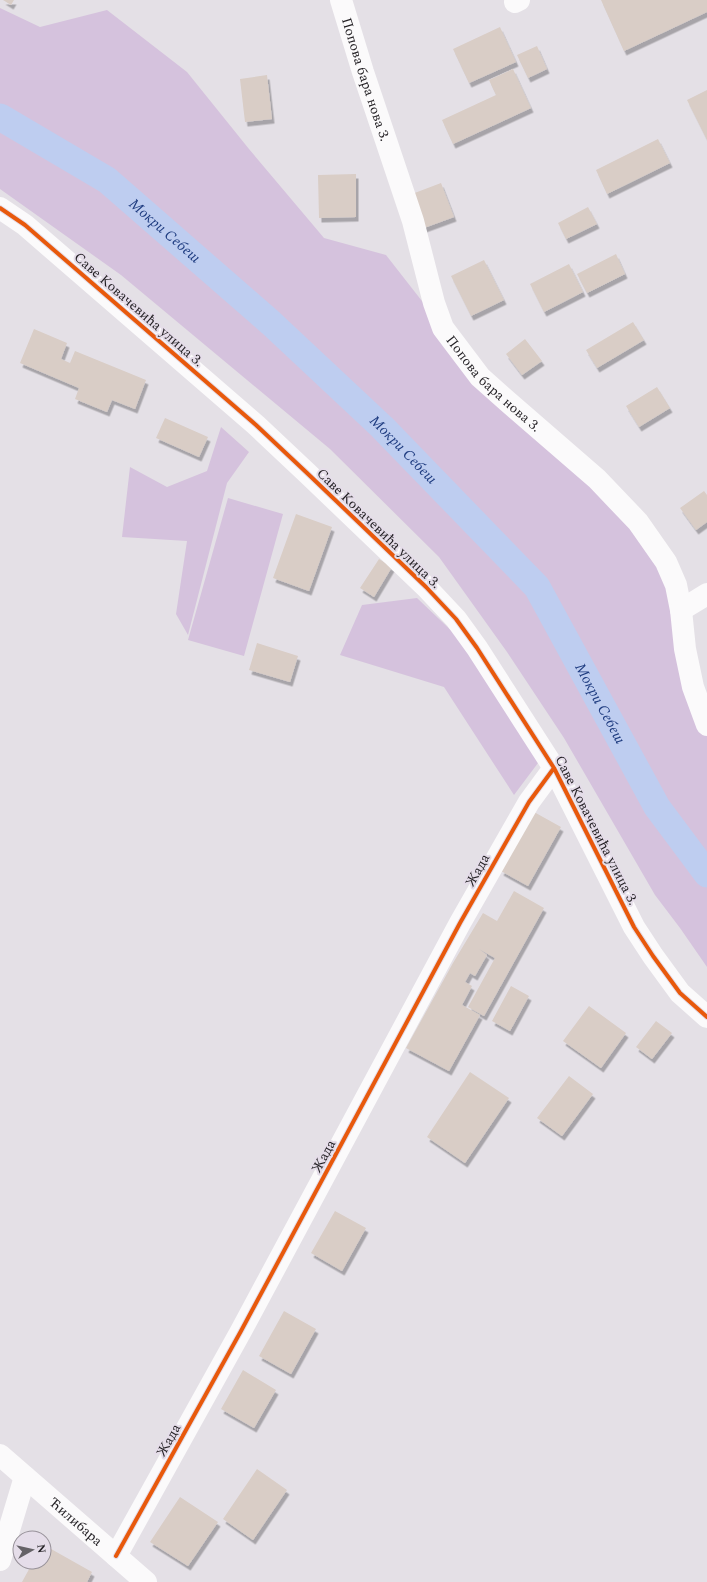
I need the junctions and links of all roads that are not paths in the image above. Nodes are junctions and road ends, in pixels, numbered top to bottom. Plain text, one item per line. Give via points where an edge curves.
1 (342, 0) edge
2 (0, 208) edge
3 (707, 594) edge
4 (681, 610) junction
5 (707, 725) edge
6 (554, 768) junction
7 (707, 1017) edge
8 (0, 1455) edge
9 (25, 1477) junction
10 (116, 1556) junction
11 (0, 1560) edge
12 (146, 1582) edge

1 - 4 street, Попова бара нова 3. via 363,72 413,221 434,302 444,328 480,377 597,479 638,522 666,562 676,585
2 - 6 street, Саве Ковачевића улица 3. via 25,225 239,411 426,587 456,619 478,648
3 - 4 street
4 - 5 street, Попова бара нова 3. via 685,649 693,687
6 - 7 street, Саве Ковачевића улица 3. via 634,927 680,993
6 - 10 street, Жада via 529,802 460,923 241,1331
8 - 9 street, Ћилибара
9 - 10 street, Ћилибара
9 - 11 street
10 - 12 street, Ћилибара

